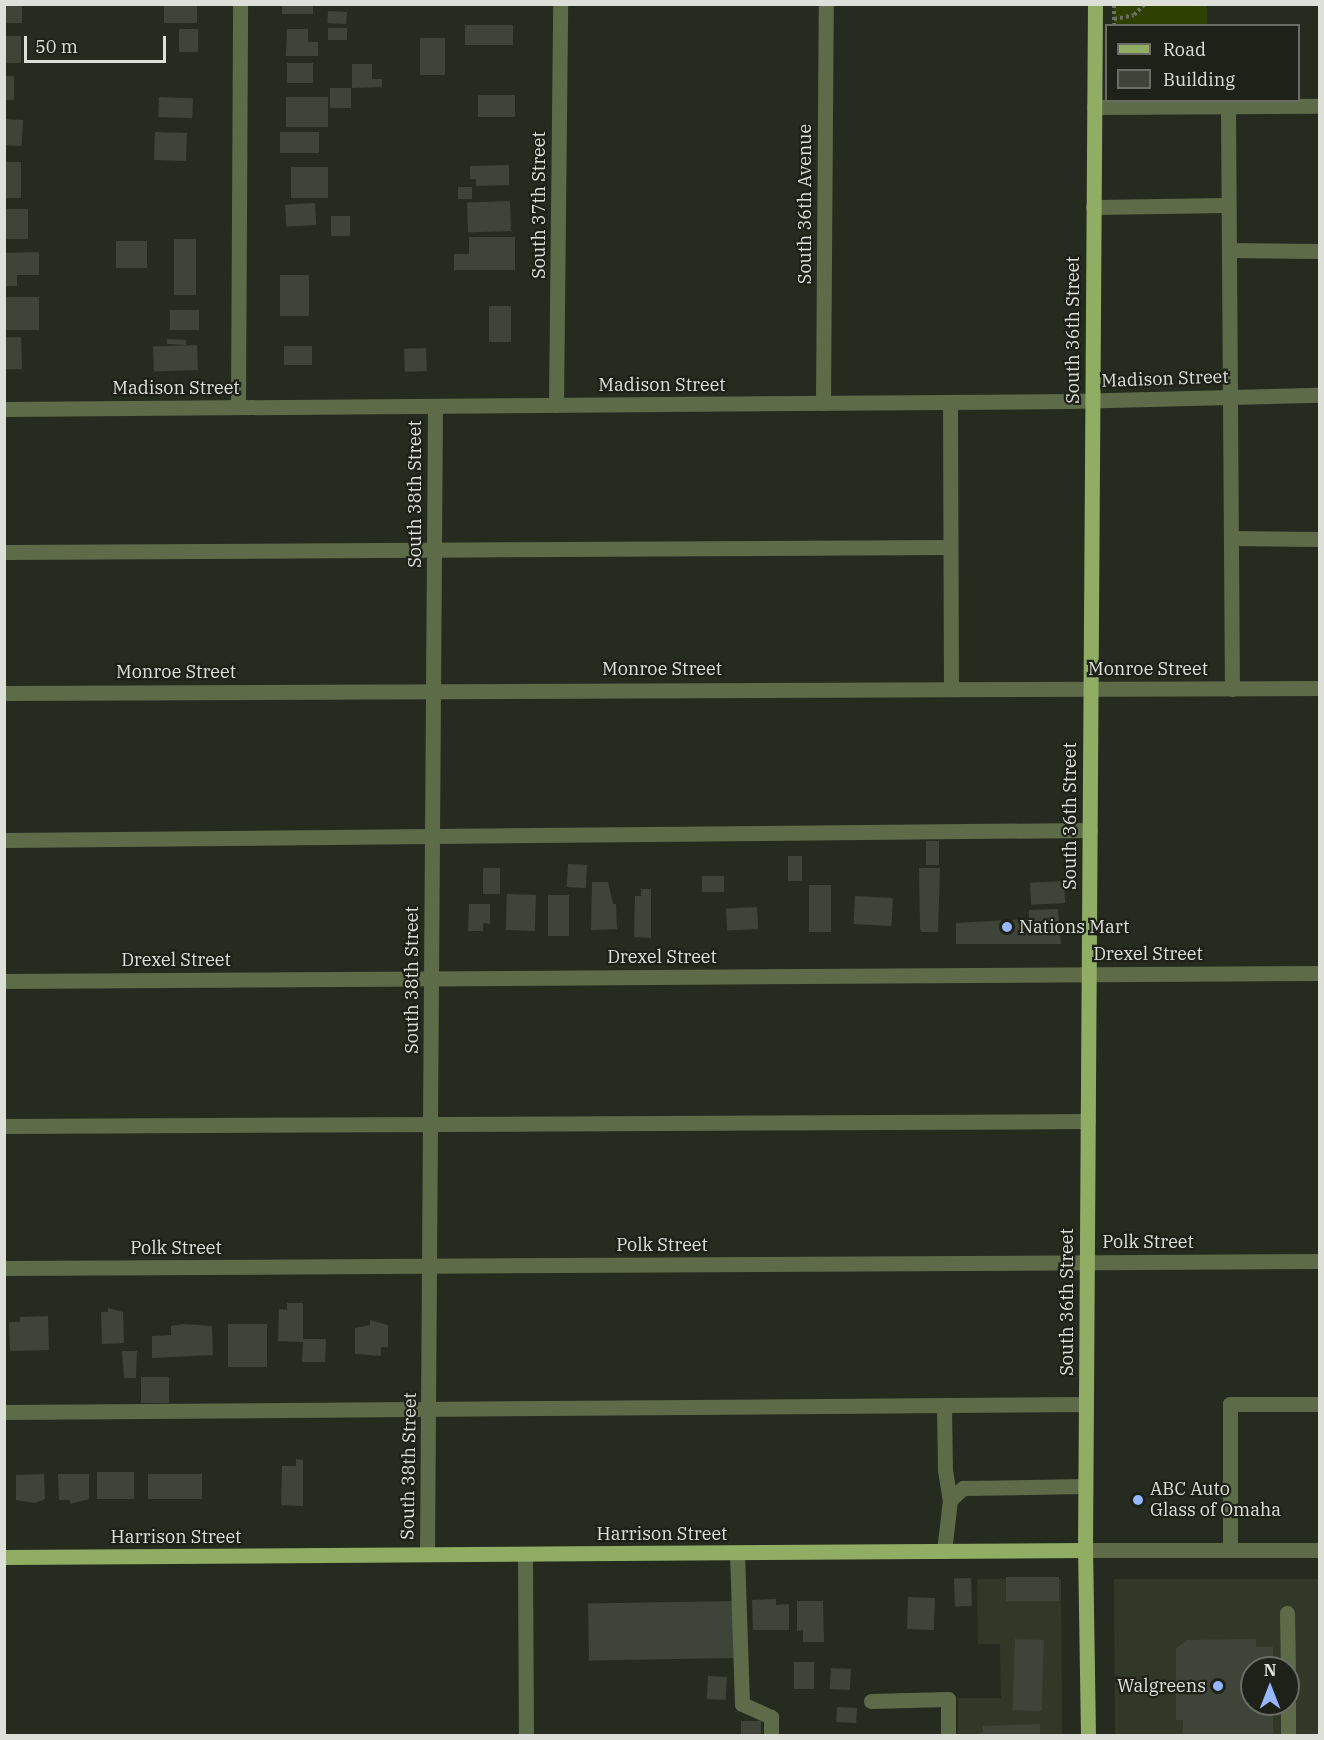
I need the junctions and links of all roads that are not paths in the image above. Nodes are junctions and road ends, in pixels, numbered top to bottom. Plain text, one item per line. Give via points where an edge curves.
1 (240, 4) edge
2 (560, 4) edge
3 (826, 4) edge
4 (1095, 4) edge
5 (1320, 106) edge
6 (1094, 107) junction
7 (1228, 107) junction
8 (1228, 205) junction
9 (1094, 207) junction
10 (1229, 250) junction
11 (1320, 250) edge
12 (1320, 395) edge
13 (1229, 396) junction
14 (1092, 401) junction
15 (823, 403) junction
16 (950, 403) junction
17 (556, 405) junction
18 (435, 406) junction
19 (238, 407) junction
20 (4, 409) edge
21 (1232, 538) junction
22 (1320, 539) edge
23 (950, 547) junction
24 (434, 551) junction
25 (4, 552) edge
26 (951, 686) junction
27 (1090, 688) junction
28 (1320, 688) edge
29 (1232, 689) junction
30 (434, 690) junction
31 (4, 693) edge
32 (1090, 830) junction
33 (432, 836) junction
34 (4, 840) edge
35 (1320, 973) edge
36 (1090, 974) junction
37 (432, 978) junction
38 (4, 981) edge
39 (1088, 1121) junction
40 (431, 1125) junction
41 (4, 1126) edge
42 (1086, 1261) junction
43 (1320, 1261) edge
44 (430, 1267) junction
45 (4, 1268) edge
46 (1086, 1404) junction
47 (1320, 1404) edge
48 (944, 1407) junction
49 (429, 1409) junction
50 (4, 1412) edge
51 (1085, 1486) junction
52 (950, 1500) junction
53 (1085, 1550) junction
54 (1230, 1550) junction
55 (1320, 1550) edge
56 (944, 1551) junction
57 (737, 1552) junction
58 (427, 1554) junction
59 (525, 1554) junction
60 (4, 1557) edge
61 (1287, 1613) dead end
62 (1288, 1656) edge
63 (871, 1701) dead end
64 (1288, 1716) edge
65 (526, 1736) edge
66 (771, 1736) edge
67 (948, 1736) edge
68 (1088, 1736) edge
69 (1288, 1736) edge

1 - 19 street
2 - 17 street, South 37th Street
3 - 15 street, South 36th Avenue
4 - 6 main road, South 36th Street
5 - 7 street
6 - 7 street
6 - 9 main road, South 36th Street
7 - 8 street
8 - 9 street
8 - 10 street
9 - 14 main road, South 36th Street
10 - 11 street
10 - 13 street
12 - 13 street, Madison Street
13 - 14 street, Madison Street
13 - 21 street
14 - 16 street, Madison Street
14 - 27 main road, South 36th Street
15 - 16 street, Madison Street
15 - 17 street, Madison Street
16 - 23 street
17 - 18 street, Madison Street
18 - 19 street, Madison Street
18 - 24 street, South 38th Street
19 - 20 street, Madison Street
21 - 22 street
21 - 29 street
23 - 24 street
23 - 26 street
24 - 25 street
24 - 30 street, South 38th Street
26 - 27 street, Monroe Street
26 - 30 street, Monroe Street
27 - 29 street, Monroe Street
27 - 32 main road, South 36th Street
28 - 29 street, Monroe Street
30 - 31 street, Monroe Street
30 - 33 street, South 38th Street
32 - 33 street
32 - 36 main road, South 36th Street
33 - 34 street
33 - 37 street, South 38th Street
35 - 36 street, Drexel Street
36 - 37 street, Drexel Street
36 - 39 main road, South 36th Street
37 - 38 street, Drexel Street
37 - 40 street, South 38th Street
39 - 40 street
39 - 42 main road, South 36th Street
40 - 41 street
40 - 44 street, South 38th Street
42 - 43 street, Polk Street
42 - 44 street, Polk Street
42 - 46 main road, South 36th Street
44 - 45 street, Polk Street
44 - 49 street, South 38th Street
46 - 48 street
46 - 51 main road, South 36th Street
47 - 54 street via 1230,1404
48 - 49 street
48 - 52 street via 945,1470
49 - 50 street
49 - 58 street, South 38th Street
51 - 52 street via 963,1488
51 - 53 main road, South 36th Street
52 - 56 street
53 - 54 street, Harrison Street
53 - 56 main road, Harrison Street
53 - 68 main road, South 36th Street
54 - 55 street, Harrison Street
56 - 57 main road, Harrison Street
57 - 59 main road, Harrison Street
57 - 66 street via 742,1704 771,1717
58 - 59 main road, Harrison Street
58 - 60 main road, Harrison Street
59 - 65 street
61 - 62 street
63 - 67 street via 948,1699
64 - 69 street

